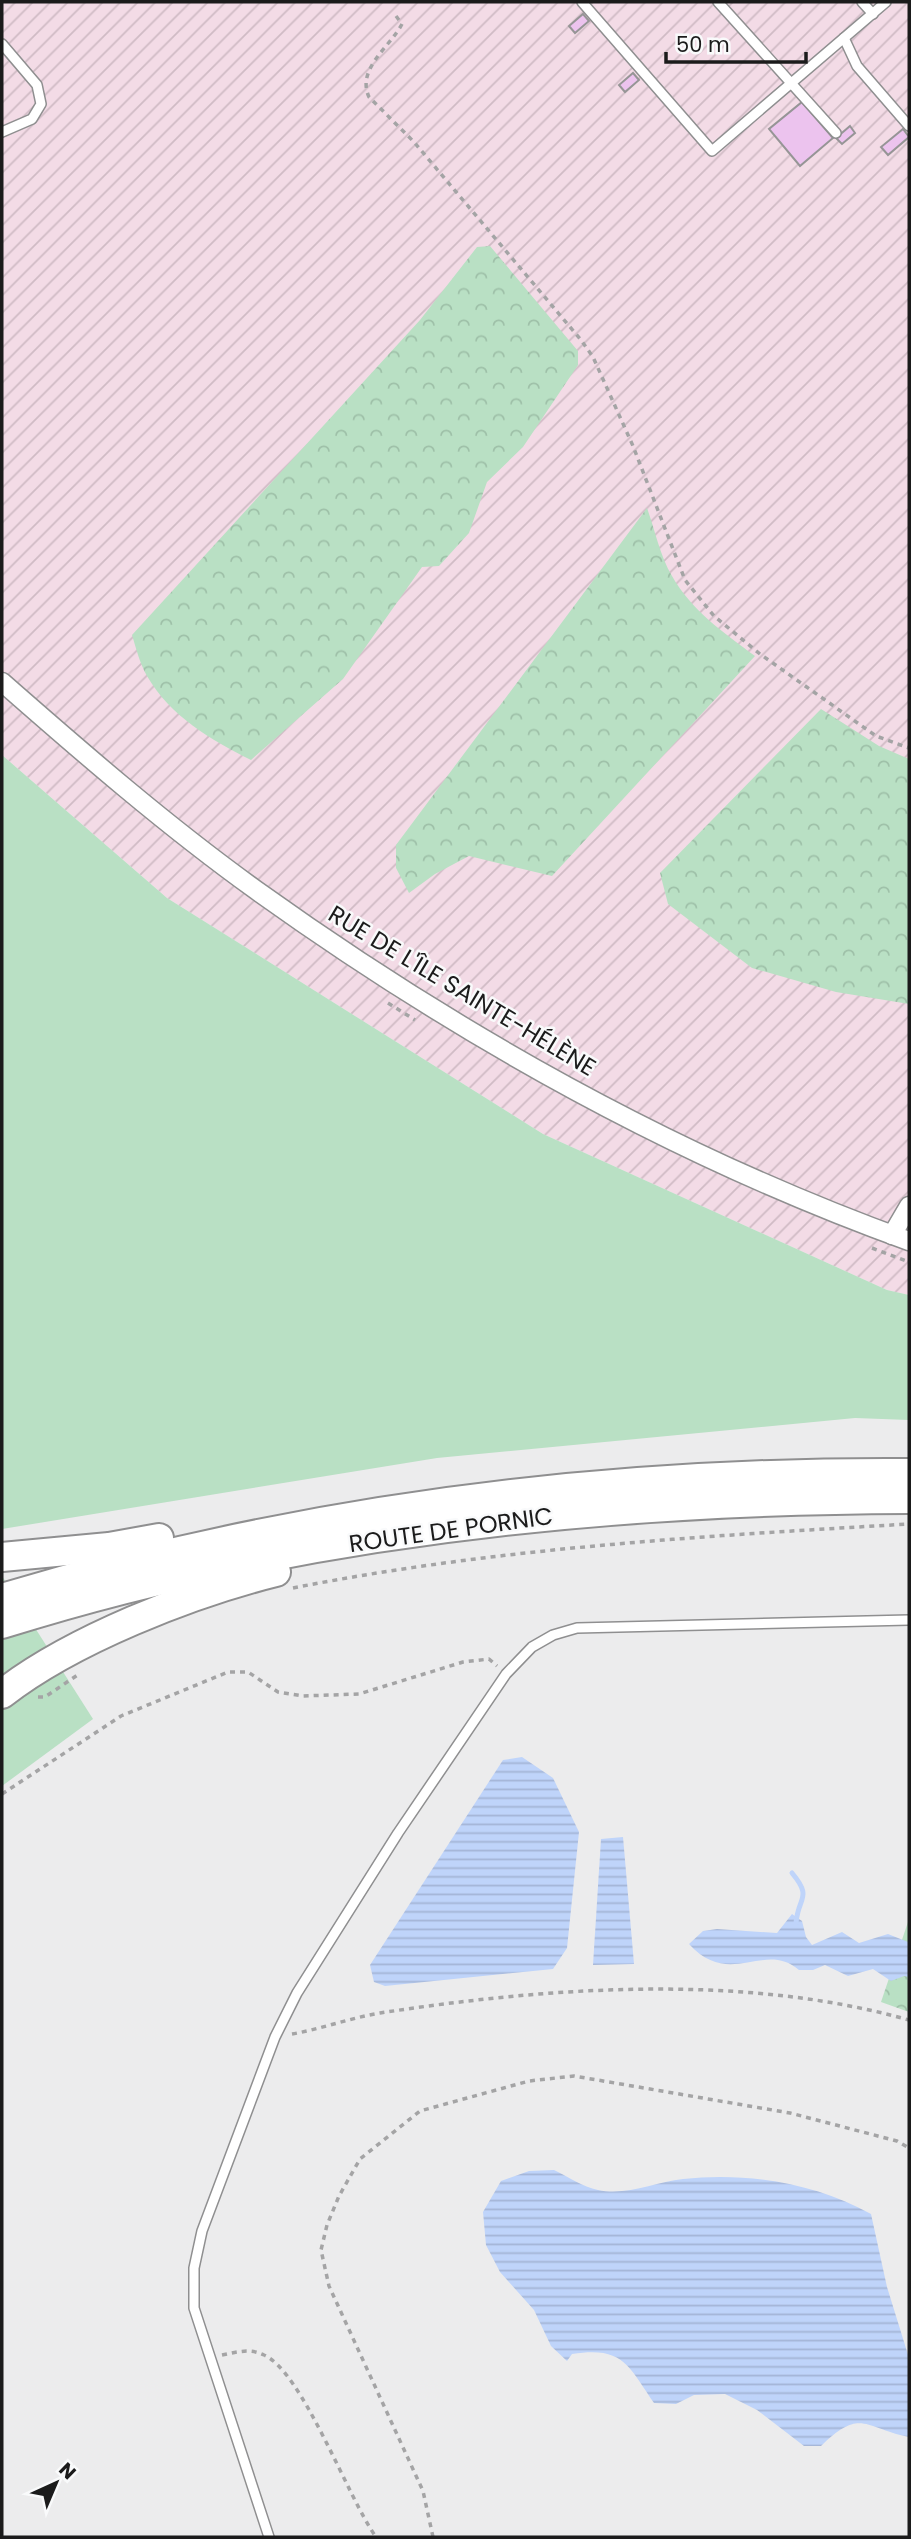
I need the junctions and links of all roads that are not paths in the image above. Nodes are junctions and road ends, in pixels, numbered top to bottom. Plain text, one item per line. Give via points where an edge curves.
1 (582, 2) edge
2 (718, 2) edge
3 (862, 2) edge
4 (886, 2) edge
5 (873, 14) junction
6 (844, 38) junction
7 (2, 44) edge
8 (793, 83) junction
9 (909, 126) edge
10 (2, 132) edge
11 (836, 132) dead end
12 (2, 681) edge
13 (909, 1206) edge
14 (901, 1238) edge
15 (909, 1473) edge
16 (909, 1499) edge
17 (409, 1534) junction
18 (225, 1540) junction
19 (2, 1557) edge
20 (2, 1598) edge
21 (909, 1620) edge
22 (2, 1624) edge
23 (2, 1694) edge
24 (269, 2537) edge

1 - 8 lane via 712,151
2 - 8 lane
3 - 5 lane
4 - 5 lane
5 - 6 lane
6 - 8 lane
6 - 9 lane via 857,66
7 - 10 lane via 37,85 41,104 32,119
8 - 11 lane
12 - 14 street, RUE DE L'ÎLE SAINTE-HÉLÈNE via 114,780 222,864 383,978 579,1093 698,1154 819,1209
13 - 14 street
15 - 18 highway, ROUTE DE PORNIC via 608,1483 406,1508
16 - 17 highway, ROUTE DE PORNIC via 601,1511
17 - 22 highway, ROUTE DE PORNIC via 186,1572
17 - 23 highway via 379,1553 276,1572 191,1599 97,1638
18 - 19 highway via 200,1531 109,1547
18 - 20 highway, ROUTE DE PORNIC
21 - 24 lane via 577,1628 533,1647 506,1674 297,1993 275,2037 202,2231 194,2268 194,2308

